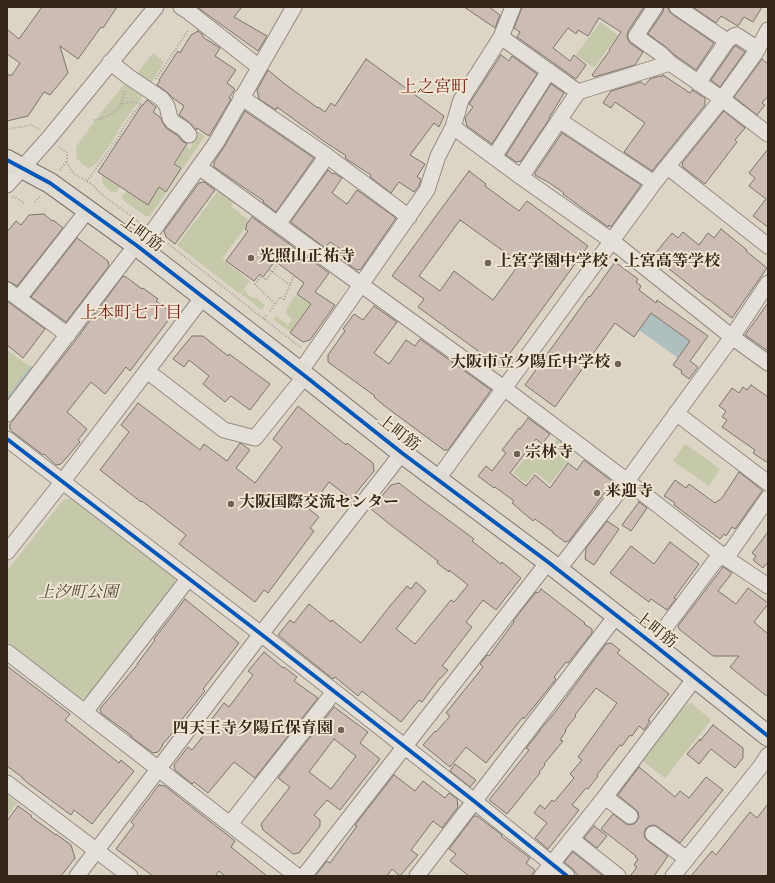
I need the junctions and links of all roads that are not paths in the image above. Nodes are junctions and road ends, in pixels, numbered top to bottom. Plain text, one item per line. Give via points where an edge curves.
1 (156, 7) edge
2 (181, 7) edge
3 (294, 7) edge
4 (512, 7) edge
5 (655, 7) edge
6 (676, 7) edge
7 (768, 30) edge
8 (501, 37) junction
9 (727, 41) junction
10 (761, 53) edge
11 (110, 62) junction
12 (670, 63) junction
13 (259, 67) junction
14 (549, 71) junction
15 (698, 83) junction
16 (578, 92) junction
17 (242, 96) junction
18 (158, 97) junction
19 (722, 99) junction
20 (164, 119) dead end
21 (559, 120) junction
22 (453, 127) junction
23 (768, 134) edge
24 (189, 141) dead end
25 (327, 156) junction
26 (494, 157) junction
27 (14, 164) edge
28 (198, 167) junction
29 (668, 167) junction
30 (521, 177) junction
31 (654, 183) junction
32 (10, 190) edge
33 (86, 210) junction
34 (409, 217) junction
35 (278, 224) junction
36 (612, 241) junction
37 (768, 246) edge
38 (138, 247) junction
39 (768, 283) edge
40 (361, 285) junction
41 (13, 294) edge
42 (204, 297) junction
43 (68, 335) junction
44 (732, 337) junction
45 (768, 362) edge
46 (147, 371) junction
47 (302, 374) junction
48 (505, 389) junction
49 (676, 413) junction
50 (7, 414) edge
51 (7, 439) edge
52 (402, 453) junction
53 (437, 480) junction
54 (63, 481) junction
55 (627, 481) junction
56 (768, 483) edge
57 (768, 498) edge
58 (7, 552) edge
59 (723, 556) junction
60 (553, 566) junction
61 (188, 579) junction
62 (768, 586) edge
63 (616, 616) junction
64 (261, 634) junction
65 (653, 644) junction
66 (7, 652) edge
67 (695, 678) junction
68 (334, 692) junction
69 (86, 712) junction
70 (768, 736) edge
71 (404, 747) junction
72 (768, 755) edge
73 (159, 770) junction
74 (7, 783) edge
75 (605, 797) junction
76 (474, 801) junction
77 (630, 816) dead end
78 (230, 824) junction
79 (653, 834) dead end
80 (571, 838) junction
81 (97, 850) junction
82 (686, 859) junction
83 (552, 864) junction
84 (676, 875) edge
85 (77, 876) edge
86 (130, 876) edge
87 (297, 876) edge
88 (304, 876) edge
89 (417, 876) edge
90 (542, 876) edge
91 (567, 876) edge
92 (618, 876) edge

1 - 11 street
2 - 13 street
3 - 13 street
4 - 8 street
5 - 12 street via 636,36
6 - 9 street
7 - 10 street
8 - 14 street
8 - 22 street via 461,100
9 - 10 street via 736,35
9 - 15 street
10 - 19 street
11 - 18 street
11 - 27 street via 49,138
12 - 15 street
12 - 16 street
13 - 17 street
14 - 16 street
14 - 26 street
15 - 19 street
16 - 21 street
17 - 25 street
17 - 28 street via 216,143
18 - 20 street via 165,108
18 - 24 street via 167,106 173,122 184,129
19 - 23 street
19 - 29 street
21 - 30 street
21 - 31 street
22 - 26 street
22 - 34 street via 438,156 427,190
25 - 34 street
25 - 35 street
26 - 30 street
27 - 32 street
27 - 33 main road, 上町筋 via 50,183
28 - 35 street
28 - 38 street via 153,232
29 - 31 street
29 - 37 street
30 - 36 street
31 - 36 street
33 - 38 main road, 上町筋
33 - 41 street
34 - 40 street
35 - 40 street
36 - 44 street
36 - 48 street
38 - 42 main road, 上町筋
38 - 43 street
39 - 44 street
40 - 47 street
40 - 48 street
41 - 43 street
42 - 46 street
42 - 47 main road, 上町筋
43 - 50 street
44 - 45 street
44 - 49 street
46 - 47 street via 224,430 255,438
46 - 54 street
47 - 52 main road, 上町筋
48 - 53 street
48 - 55 street
49 - 55 street
49 - 56 street
51 - 54 street
52 - 53 main road, 上町筋
52 - 64 street
53 - 60 main road, 上町筋
54 - 58 street
54 - 61 street
55 - 59 street
55 - 60 street
57 - 59 street via 731,551
59 - 62 street
59 - 65 street
60 - 63 main road, 上町筋
60 - 71 street
61 - 64 street
61 - 69 street
63 - 65 main road, 上町筋
63 - 76 street
64 - 68 street
64 - 73 street
65 - 67 main road, 上町筋
66 - 69 street
67 - 70 main road, 上町筋
67 - 75 street
68 - 71 street
68 - 78 street
69 - 73 street
71 - 76 street
71 - 88 street
72 - 82 street
73 - 78 street
73 - 81 street
74 - 81 street
75 - 77 street
75 - 80 street
76 - 83 street
76 - 89 street
78 - 87 street
79 - 82 street
80 - 83 street
80 - 92 street
81 - 85 street
81 - 86 street
82 - 84 street
83 - 90 street
83 - 91 street

